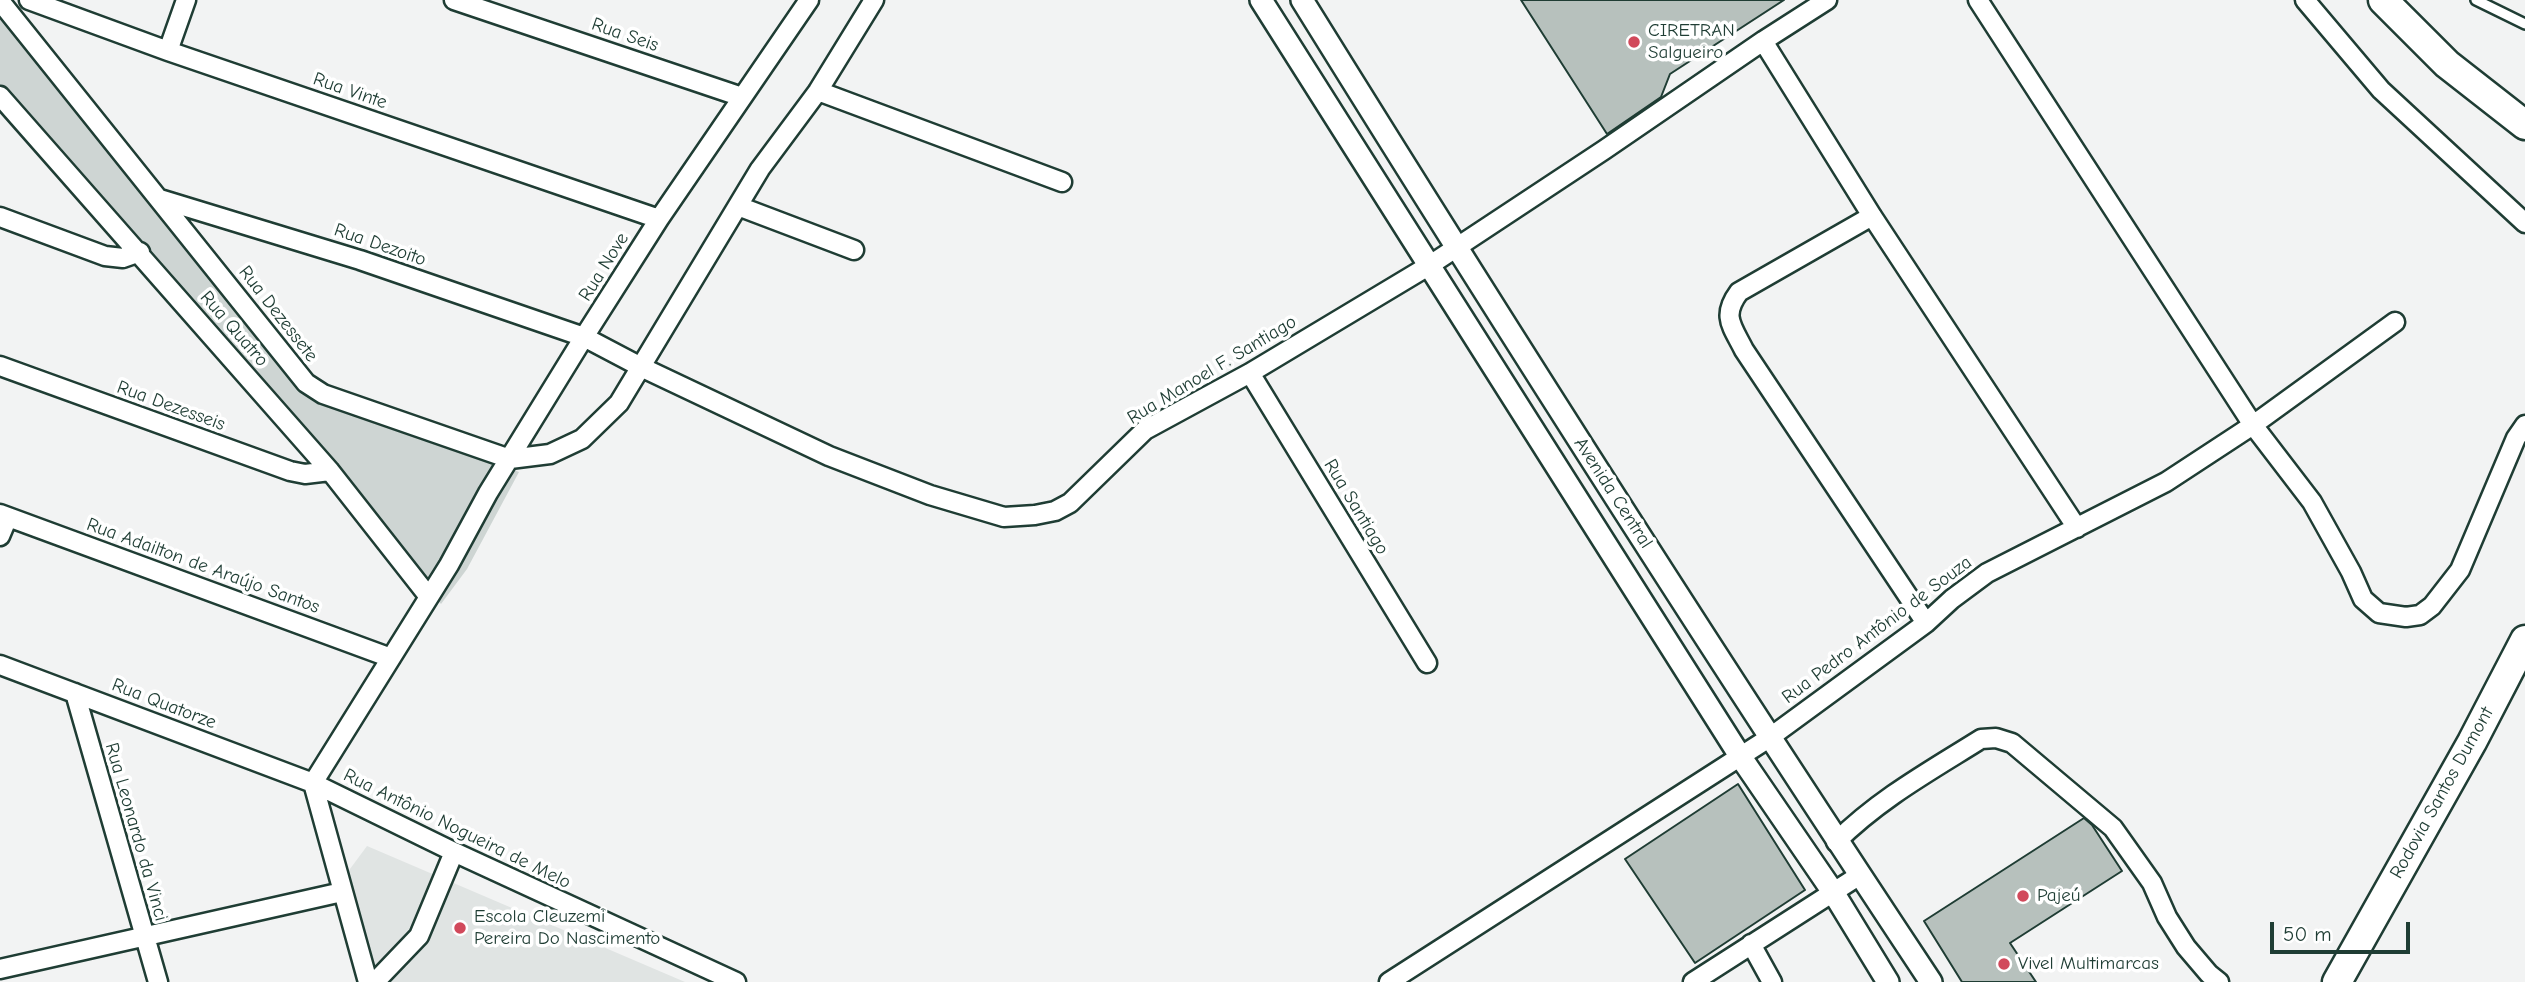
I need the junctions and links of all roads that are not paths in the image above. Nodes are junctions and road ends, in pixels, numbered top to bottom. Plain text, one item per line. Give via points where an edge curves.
1 (29, 0) edge
2 (186, 0) edge
3 (454, 0) edge
4 (809, 0) edge
5 (874, 0) edge
6 (1261, 0) edge
7 (1302, 0) edge
8 (1827, 0) edge
9 (1978, 0) edge
10 (2305, 0) edge
11 (2383, 0) edge
12 (2476, 0) edge
13 (0, 1) edge
14 (2525, 24) edge
15 (1763, 41) junction
16 (168, 51) junction
17 (818, 91) junction
18 (0, 96) edge
19 (742, 97) junction
20 (2525, 125) edge
21 (1062, 182) dead end
22 (160, 199) junction
23 (738, 206) junction
24 (0, 216) edge
25 (1872, 216) junction
26 (659, 219) junction
27 (2525, 223) edge
28 (1455, 246) junction
29 (854, 250) dead end
30 (139, 252) junction
31 (1430, 265) junction
32 (2395, 322) dead end
33 (584, 337) junction
34 (0, 366) edge
35 (641, 367) junction
36 (1250, 373) junction
37 (2253, 425) junction
38 (2525, 425) edge
39 (510, 459) junction
40 (330, 471) junction
41 (4, 516) edge
42 (2077, 528) junction
43 (0, 536) edge
44 (429, 597) junction
45 (1926, 622) junction
46 (2525, 640) edge
47 (391, 658) junction
48 (1427, 663) dead end
49 (0, 665) edge
50 (75, 693) junction
51 (1769, 738) junction
52 (1740, 756) junction
53 (313, 783) junction
54 (1836, 842) junction
55 (454, 852) junction
56 (1860, 875) junction
57 (342, 892) junction
58 (1833, 892) junction
59 (144, 936) junction
60 (1751, 944) junction
61 (0, 969) edge
62 (1700, 979) edge
63 (158, 982) edge
64 (368, 982) edge
65 (375, 982) edge
66 (736, 982) edge
67 (1390, 982) edge
68 (1772, 982) edge
69 (1888, 982) edge
70 (1931, 982) edge
71 (2219, 982) edge
72 (2337, 982) edge

1 - 16 street, Rua Vinte
2 - 16 street
3 - 19 street, Rua Seis
4 - 19 street, Rua Nove
5 - 17 street
6 - 31 street, Avenida Central
7 - 28 street, Avenida Central
8 - 15 street, Rua Manoel F. Santiago
9 - 37 street
10 - 27 street via 2381,90
11 - 20 highway via 2447,64
12 - 14 lane
13 - 22 street
15 - 25 street
15 - 28 street, Rua Manoel F. Santiago
16 - 26 street, Rua Vinte
17 - 21 street
17 - 23 street
18 - 30 street, Rua Quatro
19 - 26 street, Rua Nove
22 - 33 street, Rua Dezoito via 360,260
22 - 39 street, Rua Dezessete via 314,390
23 - 29 street
23 - 35 street
24 - 30 street via 105,256 123,258
25 - 42 street
25 - 45 street via 1739,292 1730,304 1728,319 1744,350
26 - 33 street, Rua Nove
28 - 31 street, Rua Manoel F. Santiago
28 - 51 street, Avenida Central
30 - 40 street, Rua Quatro
31 - 36 street, Rua Manoel F. Santiago
31 - 52 street, Avenida Central
32 - 37 street, Rua Pedro Antônio de Souza
33 - 35 street, Rua Manoel F. Santiago
33 - 39 street, Rua Nove
34 - 40 street, Rua Dezesseis via 290,471
35 - 36 street, Rua Manoel F. Santiago via 829,456 930,495 1004,517 1055,511 1070,503 1145,430
35 - 39 street via 619,402 582,439 550,454
36 - 48 street, Rua Santiago
37 - 38 street via 2312,502 2363,599 2379,613 2406,617 2432,606 2460,570
37 - 42 street, Rua Pedro Antônio de Souza via 2166,482
39 - 44 street, Rua Nove
40 - 44 street, Rua Quatro
41 - 43 street
41 - 47 street, Rua Adailton de Araújo Santos
42 - 45 street, Rua Pedro Antônio de Souza via 1987,573
44 - 47 street, Rua Nove
45 - 51 street, Rua Pedro Antônio de Souza
46 - 72 highway, Rodovia Santos Dumont
47 - 53 street, Rua Nove
49 - 50 street, Rua Quatorze
50 - 53 street, Rua Quatorze
50 - 59 street, Rua Leonardo da Vinci
51 - 52 street, Rua Pedro Antônio de Souza
51 - 54 street, Avenida Central
52 - 58 street, Avenida Central
52 - 67 street, Rua Pedro Antônio de Souza
53 - 55 street, Rua Antônio Nogueira de Melo
53 - 57 street
54 - 56 street, Avenida Central
54 - 71 street via 1895,792 1981,739 2012,743 2113,828 2152,883 2186,947
55 - 65 street via 419,936
55 - 66 street, Rua Antônio Nogueira de Melo
56 - 58 street
56 - 70 street, Avenida Central
57 - 59 street
57 - 64 street
58 - 60 street
58 - 69 street, Avenida Central
59 - 61 street
59 - 63 street, Rua Leonardo da Vinci
60 - 62 street
60 - 68 street

